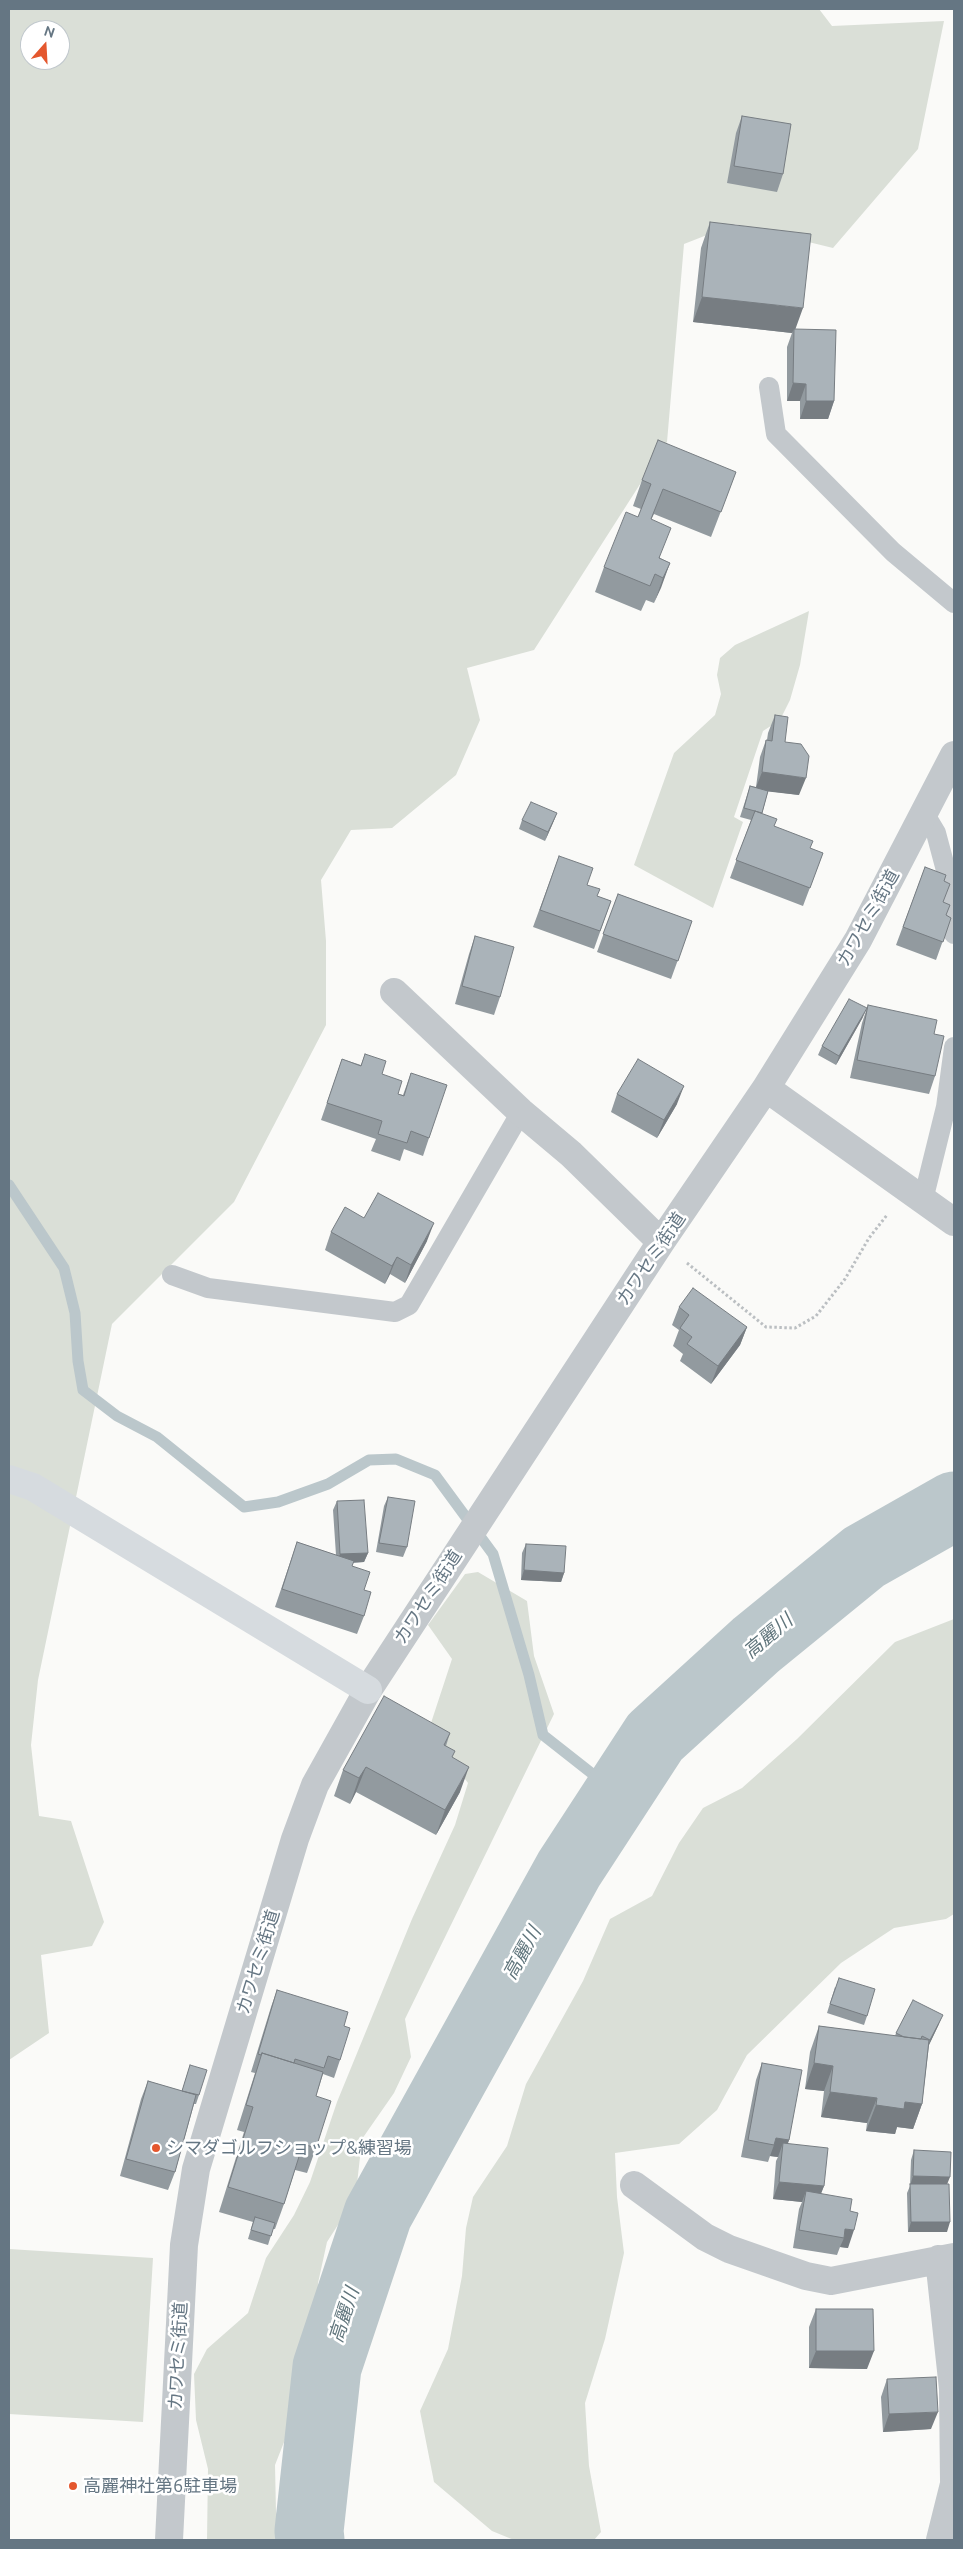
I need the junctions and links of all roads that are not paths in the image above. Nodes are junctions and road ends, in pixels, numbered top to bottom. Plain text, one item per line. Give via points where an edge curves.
1 (769, 387) dead end
2 (954, 603) edge
3 (954, 755) edge
4 (924, 813) junction
5 (954, 934) edge
6 (394, 992) dead end
7 (954, 1047) edge
8 (766, 1088) junction
9 (521, 1112) junction
10 (923, 1200) junction
11 (954, 1222) edge
12 (662, 1242) junction
13 (172, 1275) dead end
14 (9, 1478) edge
15 (368, 1690) junction
16 (634, 2185) dead end
17 (947, 2258) edge
18 (954, 2482) edge
19 (169, 2540) edge
20 (940, 2540) edge

1 - 2 lane via 776,434 893,552
3 - 4 street, カワセミ街道
4 - 5 lane via 936,833 948,878
4 - 8 street, カワセミ街道 via 858,940
6 - 9 street
7 - 10 lane via 946,1107
8 - 10 street
8 - 12 street, カワセミ街道
9 - 12 street via 571,1154
9 - 13 lane via 409,1305 395,1312 208,1288
10 - 11 street
12 - 15 street, カワセミ街道
14 - 15 street via 33,1487
15 - 19 street, カワセミ街道 via 315,1785 295,1839 196,2170 184,2245
16 - 17 street via 705,2237 729,2249 806,2276 831,2281
17 - 18 street
18 - 20 street

